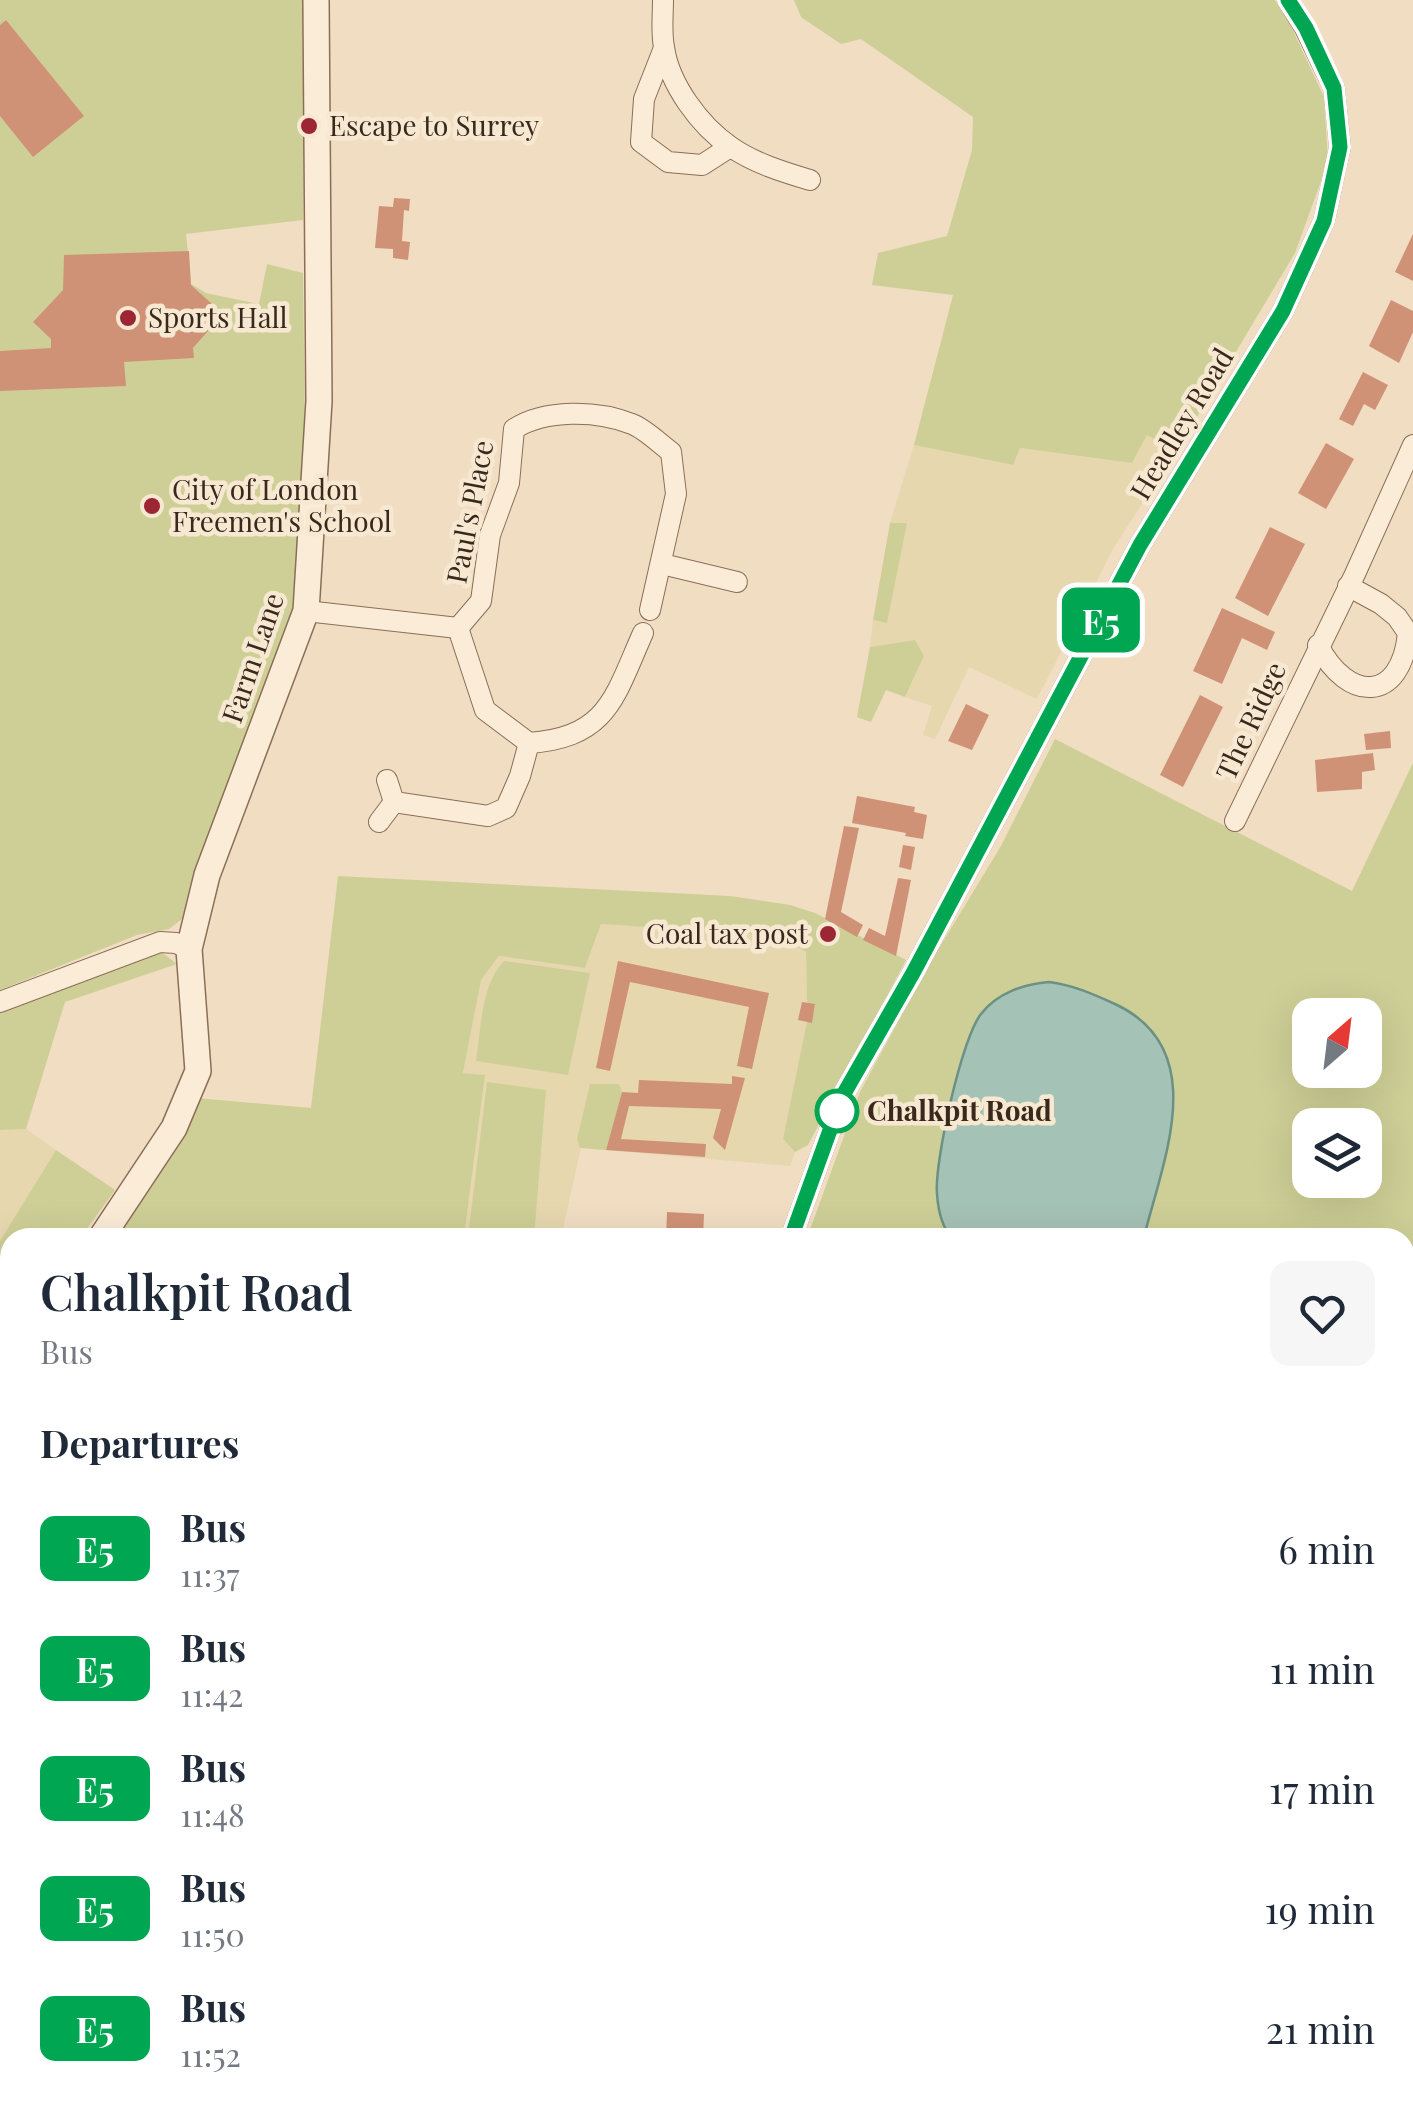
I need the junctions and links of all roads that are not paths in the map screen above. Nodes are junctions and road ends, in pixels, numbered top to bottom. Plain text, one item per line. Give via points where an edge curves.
1 (316, 0) edge
2 (663, 0) edge
3 (1288, 0) edge
4 (664, 48) junction
5 (730, 147) junction
6 (810, 180) dead end
7 (1413, 444) edge
8 (662, 564) junction
9 (737, 582) dead end
10 (1348, 586) junction
11 (650, 610) dead end
12 (306, 611) junction
13 (458, 628) junction
14 (642, 633) dead end
15 (1318, 645) junction
16 (529, 743) junction
17 (388, 780) dead end
18 (394, 802) junction
19 (1234, 821) dead end
20 (379, 822) dead end
21 (189, 949) junction
22 (0, 1002) edge
23 (108, 1228) edge
24 (795, 1228) edge

1 - 12 street, Farm Lane via 319,401
2 - 4 street
3 - 24 street, Headley Road via 1334,88 1340,147 1324,221 1283,311 1140,545 842,1097
4 - 5 street via 678,88
4 - 5 street via 644,99 642,142 668,162 702,165
5 - 6 street
7 - 10 street, The Ridge
8 - 9 street
8 - 11 street, Paul's Place
8 - 13 street, Paul's Place via 676,494 671,452 634,424 567,414 528,419 514,429 509,483 490,534 481,601
10 - 15 street, The Ridge
10 - 15 street, The Ridge via 1397,617 1408,633 1406,659 1378,686 1360,687 1342,680
12 - 13 street
12 - 21 street, Farm Lane via 207,875
13 - 16 street via 485,710
14 - 16 street via 604,713 588,728
15 - 19 street, The Ridge
16 - 18 street via 506,808 488,816
17 - 18 street
18 - 20 street
21 - 22 street via 160,942
21 - 23 street, Farm Lane via 198,1071 174,1128

